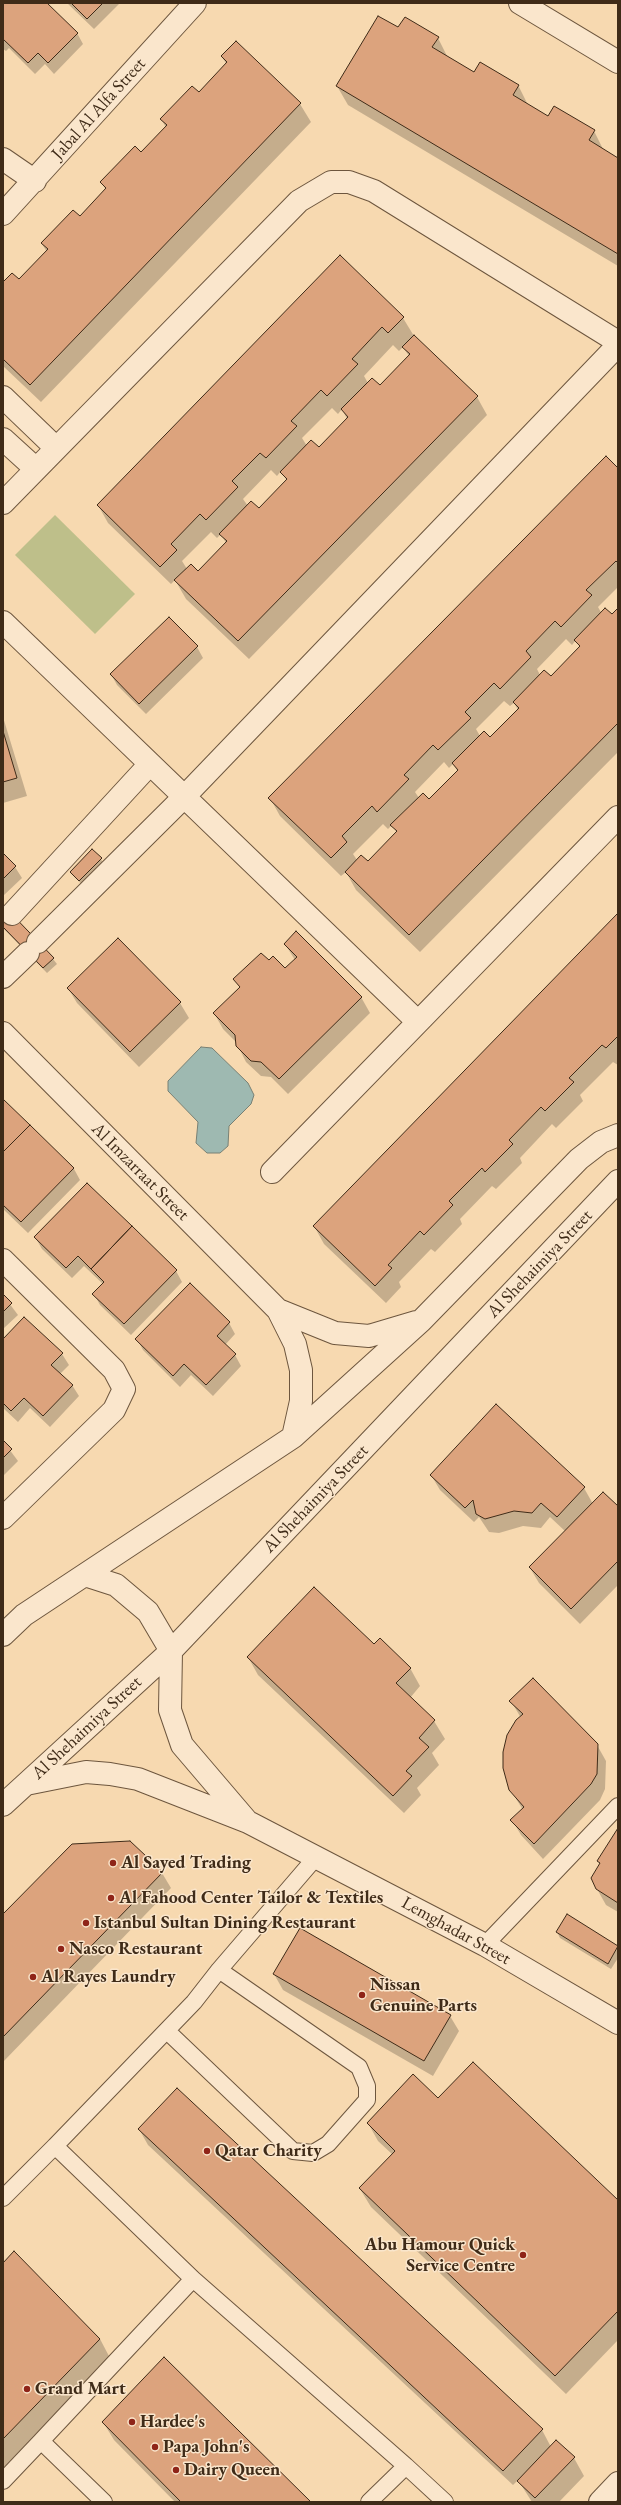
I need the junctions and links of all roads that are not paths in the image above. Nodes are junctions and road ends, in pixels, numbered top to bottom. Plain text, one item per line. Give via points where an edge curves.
1 (195, 3) edge
2 (520, 3) edge
3 (616, 58) edge
4 (3, 159) edge
5 (34, 181) junction
6 (3, 214) edge
7 (618, 342) edge
8 (618, 345) edge
9 (3, 397) edge
10 (3, 439) edge
11 (56, 448) junction
12 (36, 469) junction
13 (3, 503) edge
14 (3, 622) edge
15 (150, 764) junction
16 (184, 797) junction
17 (618, 817) edge
18 (12, 914) dead end
19 (3, 977) edge
20 (417, 1021) junction
21 (3, 1033) edge
22 (618, 1135) edge
23 (272, 1172) dead end
24 (618, 1181) edge
25 (3, 1260) edge
26 (278, 1310) junction
27 (421, 1321) junction
28 (294, 1437) junction
29 (3, 1518) edge
30 (85, 1575) junction
31 (3, 1636) edge
32 (171, 1651) junction
33 (26, 1784) junction
34 (3, 1805) edge
35 (618, 1806) edge
36 (248, 1822) junction
37 (317, 1856) junction
38 (485, 1945) junction
39 (219, 1970) junction
40 (618, 2023) edge
41 (167, 2031) junction
42 (55, 2146) junction
43 (3, 2198) edge
44 (193, 2279) junction
45 (41, 2441) junction
46 (406, 2466) junction
47 (3, 2481) edge
48 (618, 2483) edge
49 (104, 2502) edge
50 (370, 2502) edge
51 (445, 2502) edge
52 (600, 2502) edge

1 - 5 street, Jabal Al Alfa Street
2 - 3 street
4 - 5 street
5 - 6 street, Jabal Al Alfa Street
7 - 11 street via 374,191 349,182 331,182 299,201
8 - 16 street
9 - 11 street
10 - 12 street
11 - 12 street
12 - 13 street
14 - 15 street
15 - 16 street
15 - 18 street
16 - 19 street
16 - 20 street
17 - 20 street
20 - 23 street
21 - 26 street, Al Imzarraat Street
22 - 27 street via 601,1142 579,1159
24 - 32 street, Al Shehaimiya Street
25 - 29 street via 114,1370 124,1389 114,1410
26 - 27 street, Al Imzarraat Street via 335,1333 369,1336
26 - 28 street, Al Imzarraat Street via 294,1344 301,1370 301,1401
27 - 28 street
28 - 30 street
30 - 31 street via 24,1615
30 - 32 street via 116,1585 148,1612
32 - 33 street, Al Shehaimiya Street
32 - 36 street, Lemghadar Street via 170,1710 182,1746
33 - 34 street, Al Shehaimiya Street
33 - 36 street, Lemghadar Street via 86,1772 110,1774 138,1779
35 - 38 lane
36 - 37 street, Lemghadar Street
37 - 38 street, Lemghadar Street
37 - 39 lane
38 - 40 street, Lemghadar Street
39 - 41 lane
39 - 41 lane via 359,2067 367,2086 367,2100 328,2144 313,2153 294,2151
41 - 42 lane
42 - 43 lane
42 - 44 lane
44 - 45 lane
44 - 46 lane
45 - 47 lane
45 - 49 lane
46 - 50 lane
46 - 51 lane
48 - 52 street

